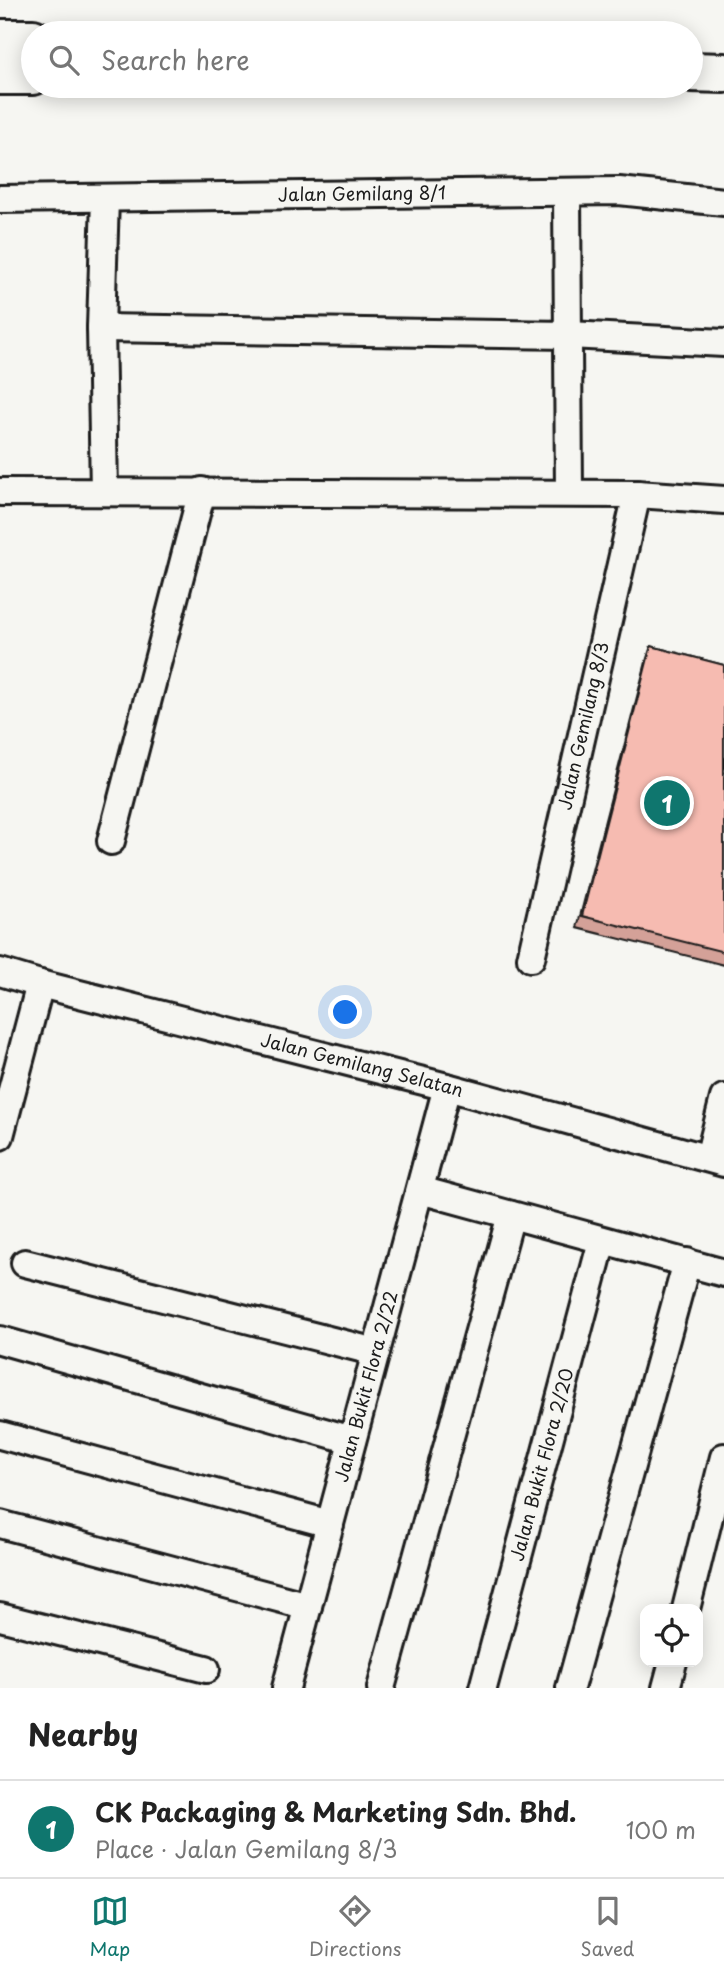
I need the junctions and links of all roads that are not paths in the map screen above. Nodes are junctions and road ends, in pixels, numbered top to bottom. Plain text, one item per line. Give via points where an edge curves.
1 (0, 39) edge
2 (21, 39) edge
3 (703, 72) edge
4 (724, 73) edge
5 (0, 75) edge
6 (21, 75) edge
7 (568, 192) junction
8 (105, 198) junction
9 (0, 200) edge
10 (724, 202) edge
11 (101, 328) junction
12 (569, 335) junction
13 (724, 343) edge
14 (104, 491) junction
15 (202, 491) junction
16 (0, 492) edge
17 (569, 493) junction
18 (636, 494) junction
19 (724, 500) edge
20 (111, 841) dead end
21 (531, 958) dead end
22 (0, 972) edge
23 (40, 984) junction
24 (447, 1087) junction
25 (724, 1097) edge
26 (0, 1136) edge
27 (716, 1161) edge
28 (420, 1190) junction
29 (511, 1215) junction
30 (601, 1241) junction
31 (687, 1262) junction
32 (25, 1263) dead end
33 (724, 1273) edge
34 (0, 1340) edge
35 (376, 1352) junction
36 (0, 1435) edge
37 (352, 1440) junction
38 (724, 1457) edge
39 (0, 1524) edge
40 (330, 1524) junction
41 (687, 1604) edge
42 (308, 1606) junction
43 (0, 1616) edge
44 (672, 1667) edge
45 (206, 1669) dead end
46 (286, 1688) edge
47 (381, 1688) edge
48 (483, 1688) edge
49 (570, 1688) edge
50 (666, 1688) edge

1 - 2 highway
3 - 4 highway
5 - 6 highway
7 - 8 street, Jalan Gemilang 8/1
7 - 10 street, Jalan Gemilang 8/1 via 619,191
7 - 12 street
8 - 9 street, Jalan Gemilang 8/1
8 - 11 street
11 - 12 street
11 - 14 street
12 - 13 street
12 - 17 street
14 - 15 street
14 - 16 street
15 - 17 street
15 - 20 street
17 - 18 street
18 - 19 street
18 - 21 street, Jalan Gemilang 8/3
22 - 23 street, Jalan Gemilang Selatan
23 - 24 street, Jalan Gemilang Selatan
23 - 26 street
24 - 27 street, Jalan Gemilang Selatan
24 - 28 street, Jalan Bukit Flora 2/22
25 - 27 street
28 - 29 street
28 - 35 street, Jalan Bukit Flora 2/22
29 - 30 street
29 - 47 street
30 - 31 street
30 - 48 street, Jalan Bukit Flora 2/20
31 - 33 street
31 - 49 street
32 - 35 street
34 - 37 street
35 - 37 street, Jalan Bukit Flora 2/22
36 - 40 street
37 - 40 street, Jalan Bukit Flora 2/22
38 - 41 street
39 - 42 street
40 - 42 street, Jalan Bukit Flora 2/22
42 - 46 street, Jalan Bukit Flora 2/22
43 - 45 street
44 - 50 street

